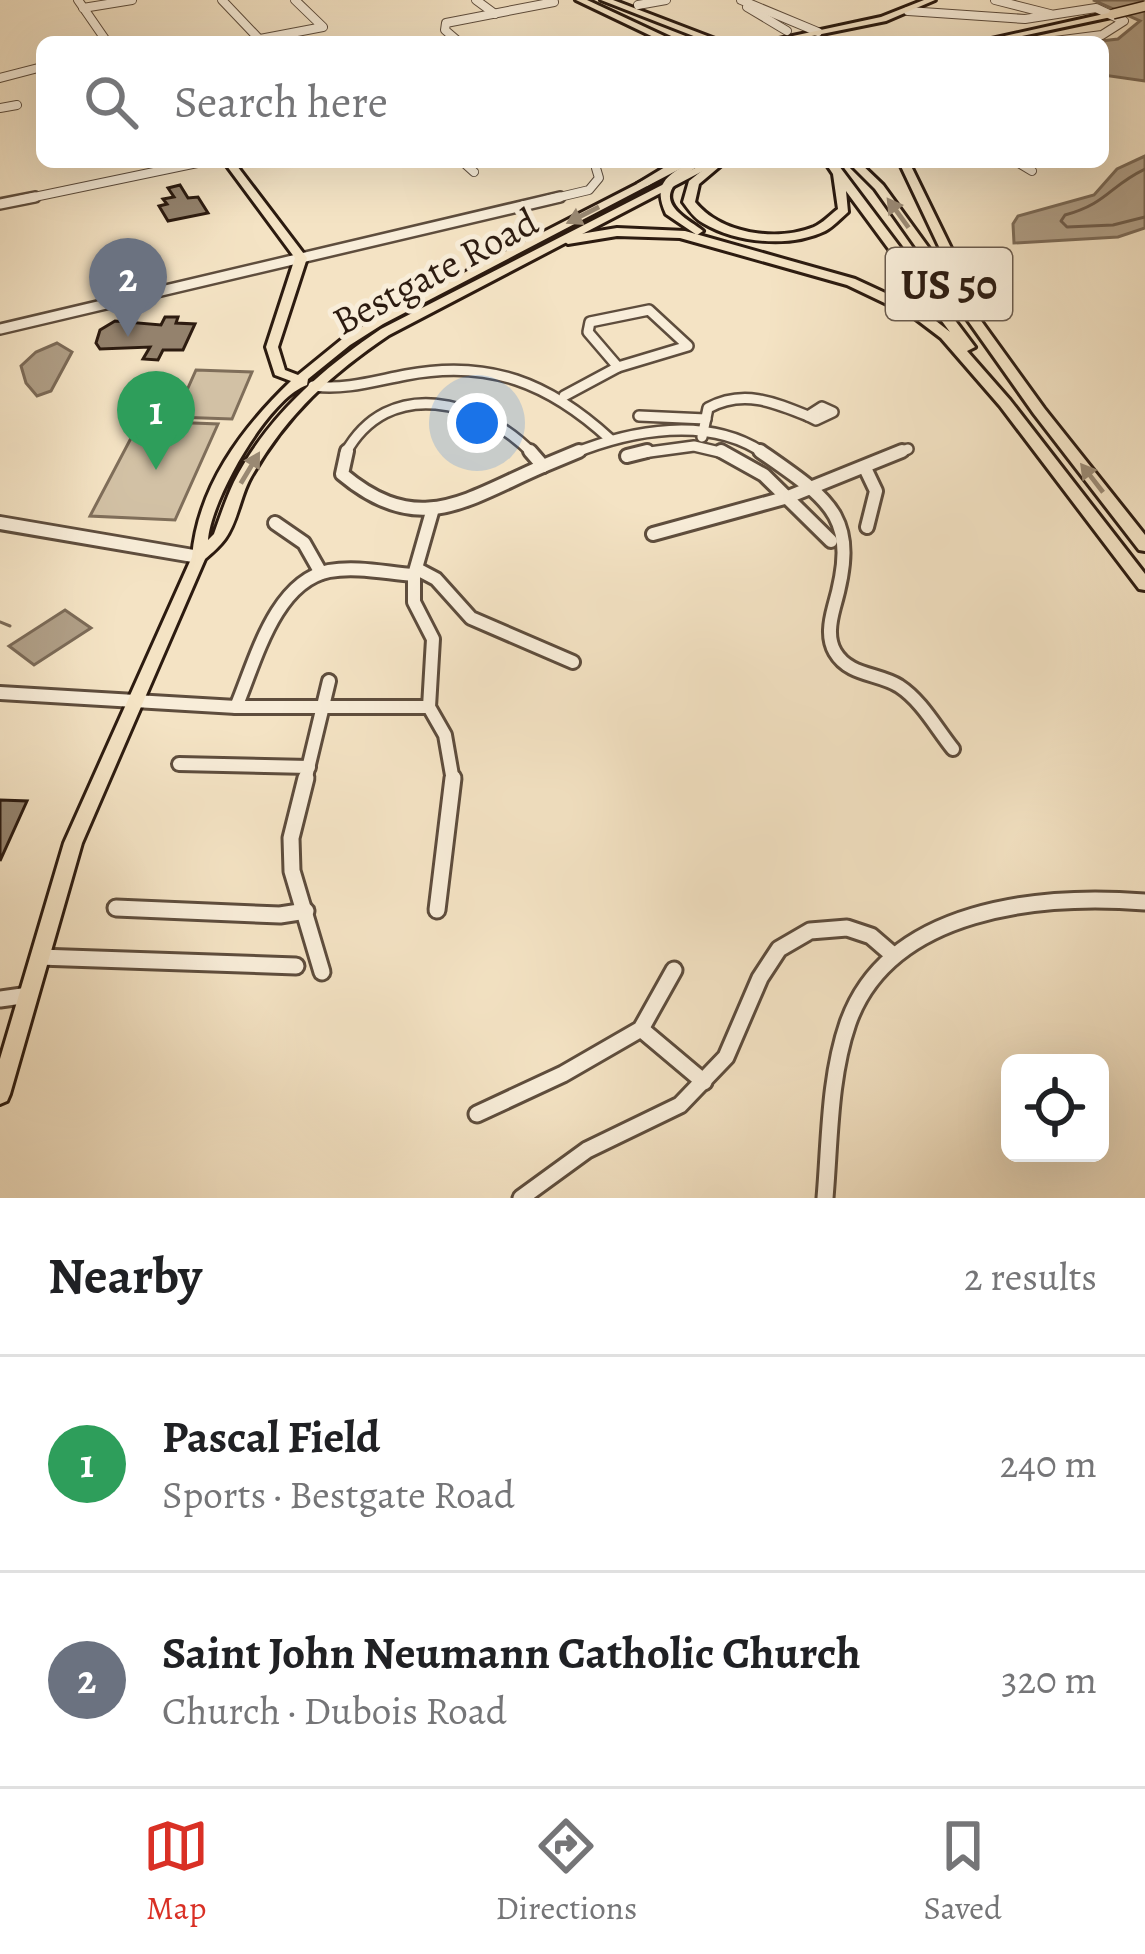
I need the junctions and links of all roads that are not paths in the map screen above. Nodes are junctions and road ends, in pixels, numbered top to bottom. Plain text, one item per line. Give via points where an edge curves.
1 (132, 0) edge
2 (222, 0) edge
3 (295, 0) edge
4 (476, 0) edge
5 (580, 0) edge
6 (602, 0) edge
7 (666, 0) edge
8 (931, 0) edge
9 (995, 0) edge
10 (554, 2) edge
11 (743, 3) edge
12 (80, 4) edge
13 (638, 5) dead end
14 (1145, 8) edge
15 (908, 11) junction
16 (785, 13) junction
17 (495, 14) junction
18 (1051, 14) junction
19 (1116, 15) junction
20 (767, 19) junction
21 (787, 31) dead end
22 (818, 32) junction
23 (102, 36) edge
24 (256, 36) edge
25 (283, 36) edge
26 (451, 36) edge
27 (656, 36) edge
28 (677, 36) edge
29 (701, 36) edge
30 (799, 36) edge
31 (1012, 36) edge
32 (1041, 36) edge
33 (1094, 36) edge
34 (36, 69) edge
35 (0, 78) edge
36 (17, 105) dead end
37 (0, 108) edge
38 (173, 168) edge
39 (234, 168) edge
40 (470, 168) edge
41 (596, 168) dead end
42 (673, 168) edge
43 (688, 168) edge
44 (705, 168) edge
45 (710, 168) edge
46 (834, 168) edge
47 (835, 168) edge
48 (859, 168) edge
49 (906, 168) edge
50 (1027, 168) edge
51 (1032, 171) dead end
52 (474, 172) dead end
53 (643, 184) joint
54 (664, 189) junction
55 (0, 204) edge
56 (568, 240) junction
57 (731, 246) junction
58 (301, 258) junction
59 (0, 329) edge
60 (619, 367) junction
61 (305, 383) junction
62 (564, 397) junction
63 (1005, 403) junction
64 (1040, 411) junction
65 (639, 416) dead end
66 (807, 417) dead end
67 (704, 431) junction
68 (610, 439) junction
69 (908, 449) dead end
70 (627, 456) dead end
71 (544, 467) junction
72 (866, 470) junction
73 (809, 489) junction
74 (788, 497) junction
75 (432, 512) junction
76 (0, 523) edge
77 (275, 523) dead end
78 (867, 527) dead end
79 (653, 534) dead end
80 (831, 541) dead end
81 (1145, 545) edge
82 (199, 556) junction
83 (321, 573) junction
84 (416, 573) junction
85 (1145, 585) edge
86 (573, 662) dead end
87 (329, 681) dead end
88 (0, 693) edge
89 (133, 703) junction
90 (236, 707) junction
91 (429, 707) junction
92 (324, 710) junction
93 (953, 749) dead end
94 (179, 764) dead end
95 (309, 767) junction
96 (1145, 902) edge
97 (116, 908) dead end
98 (437, 910) dead end
99 (306, 911) junction
100 (39, 956) junction
101 (893, 956) junction
102 (296, 966) dead end
103 (674, 970) dead end
104 (322, 972) dead end
105 (29, 995) junction
106 (0, 999) edge
107 (641, 1029) junction
108 (704, 1082) junction
109 (0, 1094) edge
110 (477, 1114) dead end
111 (521, 1198) edge
112 (825, 1198) edge

1 - 12 street
2 - 24 street
3 - 25 street via 323,27
4 - 17 street
5 - 27 highway
6 - 28 highway
6 - 29 highway
7 - 13 street
8 - 15 main road
9 - 18 street
10 - 17 street
11 - 16 street
11 - 20 street
12 - 23 street
14 - 19 main road, bridge
15 - 18 street
15 - 22 main road
16 - 20 street
16 - 22 street
17 - 26 street via 446,23
18 - 33 street via 1096,8 1124,21
19 - 31 main road
19 - 32 main road
20 - 21 street
22 - 30 main road
34 - 35 street
36 - 37 street
38 - 55 street
39 - 58 main road
40 - 52 street
41 - 58 street via 589,190
42 - 53 highway
43 - 54 highway
44 - 54 main road, Bestgate Road
45 - 46 highway via 687,188 689,210 754,236 808,233 837,219 844,210
47 - 63 highway, US 50
64 -> 48 highway, US 50
49 - 64 highway via 950,265
50 - 51 street
53 -> 61 main road, Bestgate Road via 393,314 333,351
54 - 56 main road, Bestgate Road
54 - 57 highway via 681,223
56 - 57 highway via 645,231
56 - 61 main road, Bestgate Road via 385,332
57 - 63 highway via 851,282 917,314
58 - 59 street
58 - 61 main road via 272,360
60 - 60 street via 676,353 688,346 649,310 590,322 588,332
60 - 62 street
61 - 62 street via 356,388 470,370 522,378
61 - 82 main road, Bestgate Road via 241,482 220,536
62 - 68 street
63 - 85 highway, US 50
81 -> 64 highway, US 50
65 - 67 street
66 - 67 street via 742,396 709,408
67 - 68 street via 654,428
67 - 70 street
67 - 73 street via 757,447
67 - 74 street
68 - 71 street
69 - 72 street
71 - 75 street
71 - 75 street via 498,424 445,404 378,419 346,443 342,474 362,493
72 - 73 street
72 - 78 street via 876,491
73 - 74 street
73 - 93 street via 837,519 848,548 832,648 852,671 896,684
74 - 79 street
74 - 80 street
75 - 84 street
76 - 82 street
77 - 83 street via 304,543
82 - 89 main road, Bestgate Road
83 - 84 street
83 - 90 street via 284,599
84 - 86 street via 436,578 471,619
84 - 91 street via 414,602 433,639
87 - 92 street
88 - 89 street
89 - 90 street
89 - 100 main road, Bestgate Road via 73,843
90 - 92 street
91 - 92 street
91 - 98 street via 446,734 453,779
92 - 95 street
94 - 95 street
95 - 99 street via 292,838 292,871
96 - 101 street via 1081,900 991,912 937,929
97 - 99 street
99 - 104 street
100 - 102 street
100 - 105 main road, Bestgate Road
101 - 108 street via 847,928 810,931 779,950
101 - 112 street via 868,982 846,1028
103 - 107 street
105 - 106 street
105 - 109 main road, Bestgate Road
107 - 108 street
107 - 110 street
108 - 111 street via 680,1105 586,1150

